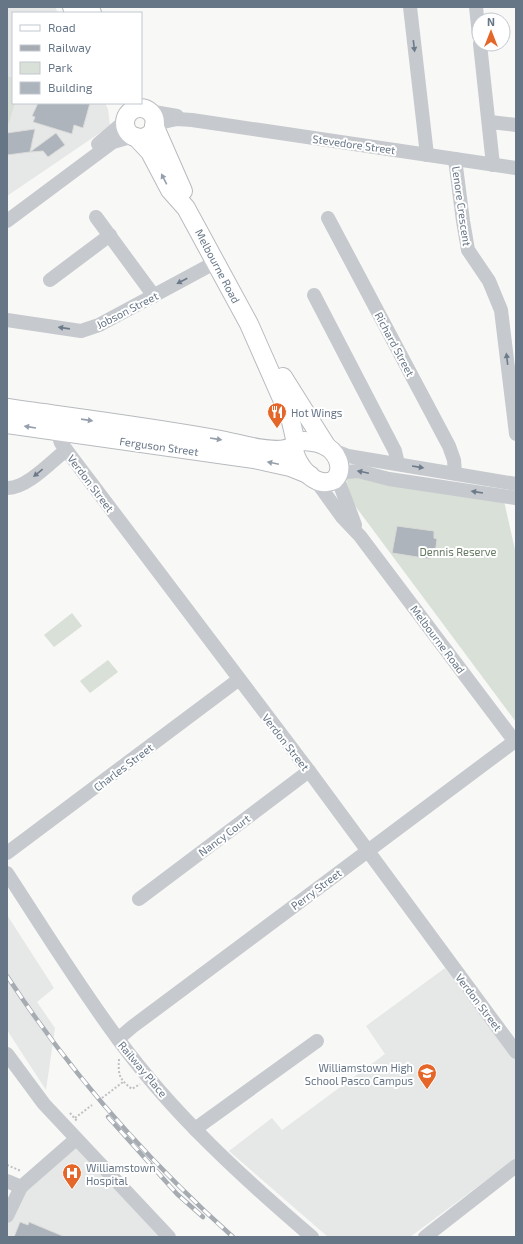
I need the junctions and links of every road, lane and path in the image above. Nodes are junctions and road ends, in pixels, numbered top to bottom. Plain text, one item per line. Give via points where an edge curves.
1 (410, 7) edge
2 (481, 52) edge
3 (124, 114) edge
4 (148, 115) edge
5 (490, 122) junction
6 (516, 125) edge
7 (135, 136) junction
8 (427, 155) junction
9 (455, 159) junction
10 (493, 165) junction
11 (516, 168) edge
12 (186, 208) junction
13 (7, 209) edge
14 (96, 217) dead end
15 (328, 218) dead end
16 (7, 221) edge
17 (110, 235) junction
18 (216, 262) junction
19 (50, 280) dead end
20 (314, 295) dead end
21 (154, 296) junction
22 (7, 320) edge
23 (249, 324) junction
24 (7, 408) edge
25 (7, 424) edge
26 (58, 424) junction
27 (516, 434) edge
28 (296, 444) junction
29 (329, 448) junction
30 (66, 450) junction
31 (398, 464) junction
32 (455, 473) junction
33 (337, 476) junction
34 (312, 477) junction
35 (516, 484) edge
36 (7, 488) edge
37 (516, 498) edge
38 (360, 536) junction
39 (238, 680) junction
40 (515, 742) edge
41 (309, 771) junction
42 (367, 851) junction
43 (7, 853) edge
44 (7, 873) edge
45 (139, 900) dead end
46 (118, 1039) junction
47 (317, 1041) dead end
48 (516, 1052) edge
49 (7, 1054) edge
50 (149, 1077) junction
51 (102, 1098) dead end
52 (92, 1105) dead end
53 (75, 1118) dead end
54 (195, 1129) junction
55 (76, 1139) junction
56 (7, 1165) edge
57 (516, 1166) edge
58 (22, 1172) dead end
59 (7, 1180) edge
60 (21, 1187) junction
61 (7, 1216) edge
62 (169, 1237) edge
63 (312, 1237) edge
64 (425, 1237) edge

1 -> 8 street
2 - 5 street
3 - 4 main road via 134,109
3 - 7 main road, Melbourne Road via 128,131
3 - 13 street via 99,143
4 - 7 main road via 146,136
4 - 8 street, Stevedore Street
4 - 12 main road, Melbourne Road via 182,188
5 - 6 street
5 - 10 street
12 -> 7 main road, Melbourne Road via 170,190 150,152
7 - 16 street via 114,142
8 - 9 street, Stevedore Street
9 - 10 street, Stevedore Street
27 -> 9 street, Lenore Crescent via 502,310 490,281 468,250
10 - 11 street, Stevedore Street
12 - 18 main road, Melbourne Road
14 - 17 street
15 - 32 street, Richard Street via 449,446
17 - 19 street
17 - 21 street
18 -> 21 street, Jobson Street
18 - 23 main road, Melbourne Road
20 - 31 street via 395,451
21 -> 22 street, Jobson Street via 99,326 81,331
23 - 28 main road, Melbourne Road via 290,416
23 - 29 main road, Melbourne Road
24 - 26 main road, Ferguson Street
26 -> 25 main road, Ferguson Street
26 -> 28 main road, Ferguson Street via 217,439 271,450 286,449
26 - 30 street, Verdon Street via 58,439
34 -> 26 main road, Ferguson Street via 290,467 254,459
28 - 29 main road via 308,442
28 - 34 main road via 294,451 298,463
29 - 31 street via 348,456
29 - 33 main road via 338,461
30 -> 36 street via 27,482
30 - 39 street, Verdon Street
31 -> 32 street
32 - 35 street
33 - 34 main road via 328,482
37 -> 33 street via 389,479 358,471
33 - 38 street, Melbourne Road
34 - 38 street, Melbourne Road
38 - 40 street, Melbourne Road
39 - 41 street, Verdon Street
39 - 43 street, Charles Street
40 - 42 street, Perry Street
41 - 42 street, Verdon Street
41 - 45 street, Nancy Court
42 - 46 street, Perry Street
42 - 48 street, Verdon Street
44 - 46 street, Railway Place
46 - 50 street, Railway Place
47 - 54 street
49 - 55 street via 44,1104
50 - 51 path via 132,1089 123,1082
50 - 54 street, Railway Place
52 - 53 path
54 - 63 street, Railway Place via 255,1188
55 - 60 street
55 - 62 street
56 - 58 path
57 - 64 street
59 - 60 street
60 - 61 street

